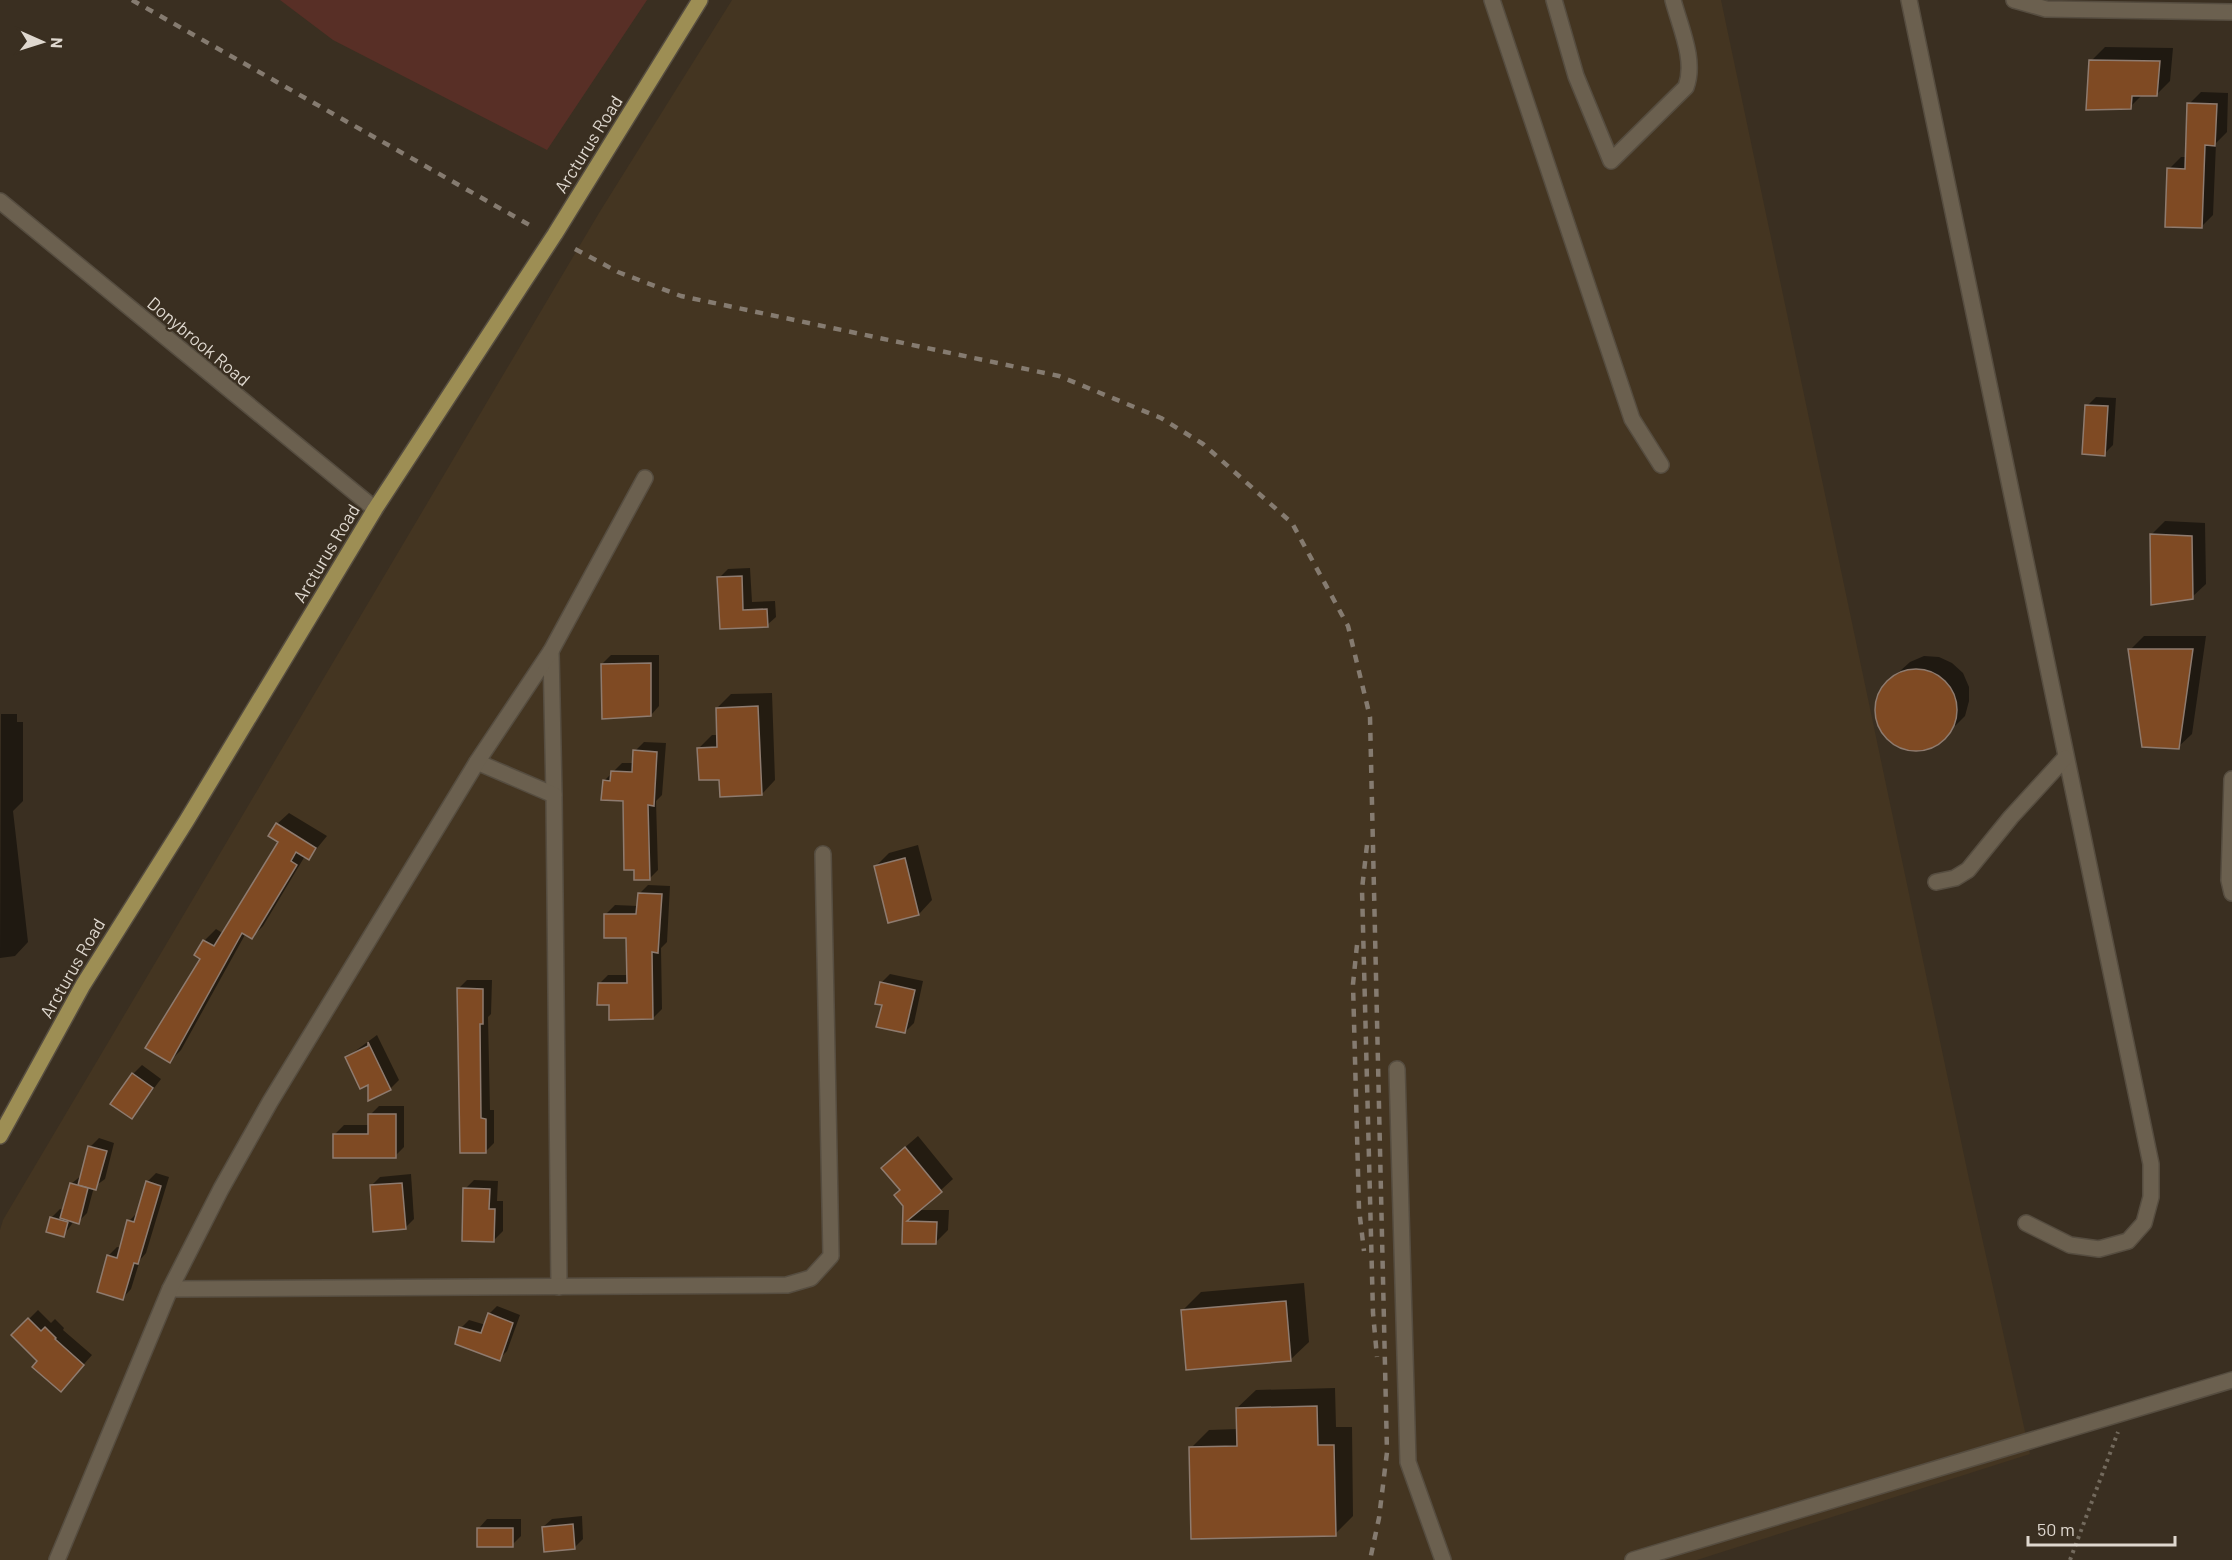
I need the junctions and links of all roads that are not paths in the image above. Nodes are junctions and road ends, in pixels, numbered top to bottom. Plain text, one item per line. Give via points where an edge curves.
1 (700, 0) edge
2 (1492, 0) edge
3 (1554, 0) edge
4 (1673, 0) edge
5 (1909, 0) edge
6 (2014, 0) edge
7 (2232, 12) edge
8 (0, 201) edge
9 (1661, 465) dead end
10 (645, 478) dead end
11 (375, 509) junction
12 (551, 651) junction
13 (2066, 758) junction
14 (477, 762) junction
15 (2232, 779) edge
16 (554, 795) junction
17 (823, 854) dead end
18 (1936, 882) dead end
19 (2232, 892) edge
20 (1397, 1069) dead end
21 (0, 1136) edge
22 (2026, 1223) dead end
23 (559, 1287) junction
24 (170, 1289) junction
25 (2232, 1380) edge
26 (57, 1560) edge
27 (1443, 1560) edge
28 (1634, 1560) edge

1 - 11 main road, Arcturus Road via 555,234
2 - 9 street via 1632,418
3 - 4 street via 1576,76 1611,161 1686,87 1690,63
5 - 13 street
6 - 7 street via 2046,9
8 - 11 street, Donybrook Road
10 - 12 street
11 - 21 main road, Arcturus Road via 83,985
12 - 14 street
12 - 16 street
13 - 18 street via 1968,870
13 - 22 street via 2151,1164 2151,1197 2144,1223 2128,1241 2099,1249 2070,1245
14 - 16 street
14 - 24 street via 270,1102
15 - 19 street
16 - 23 street
17 - 23 street via 831,1256 811,1278 787,1285
20 - 27 street via 1408,1462
23 - 24 street
24 - 26 street
25 - 28 street

